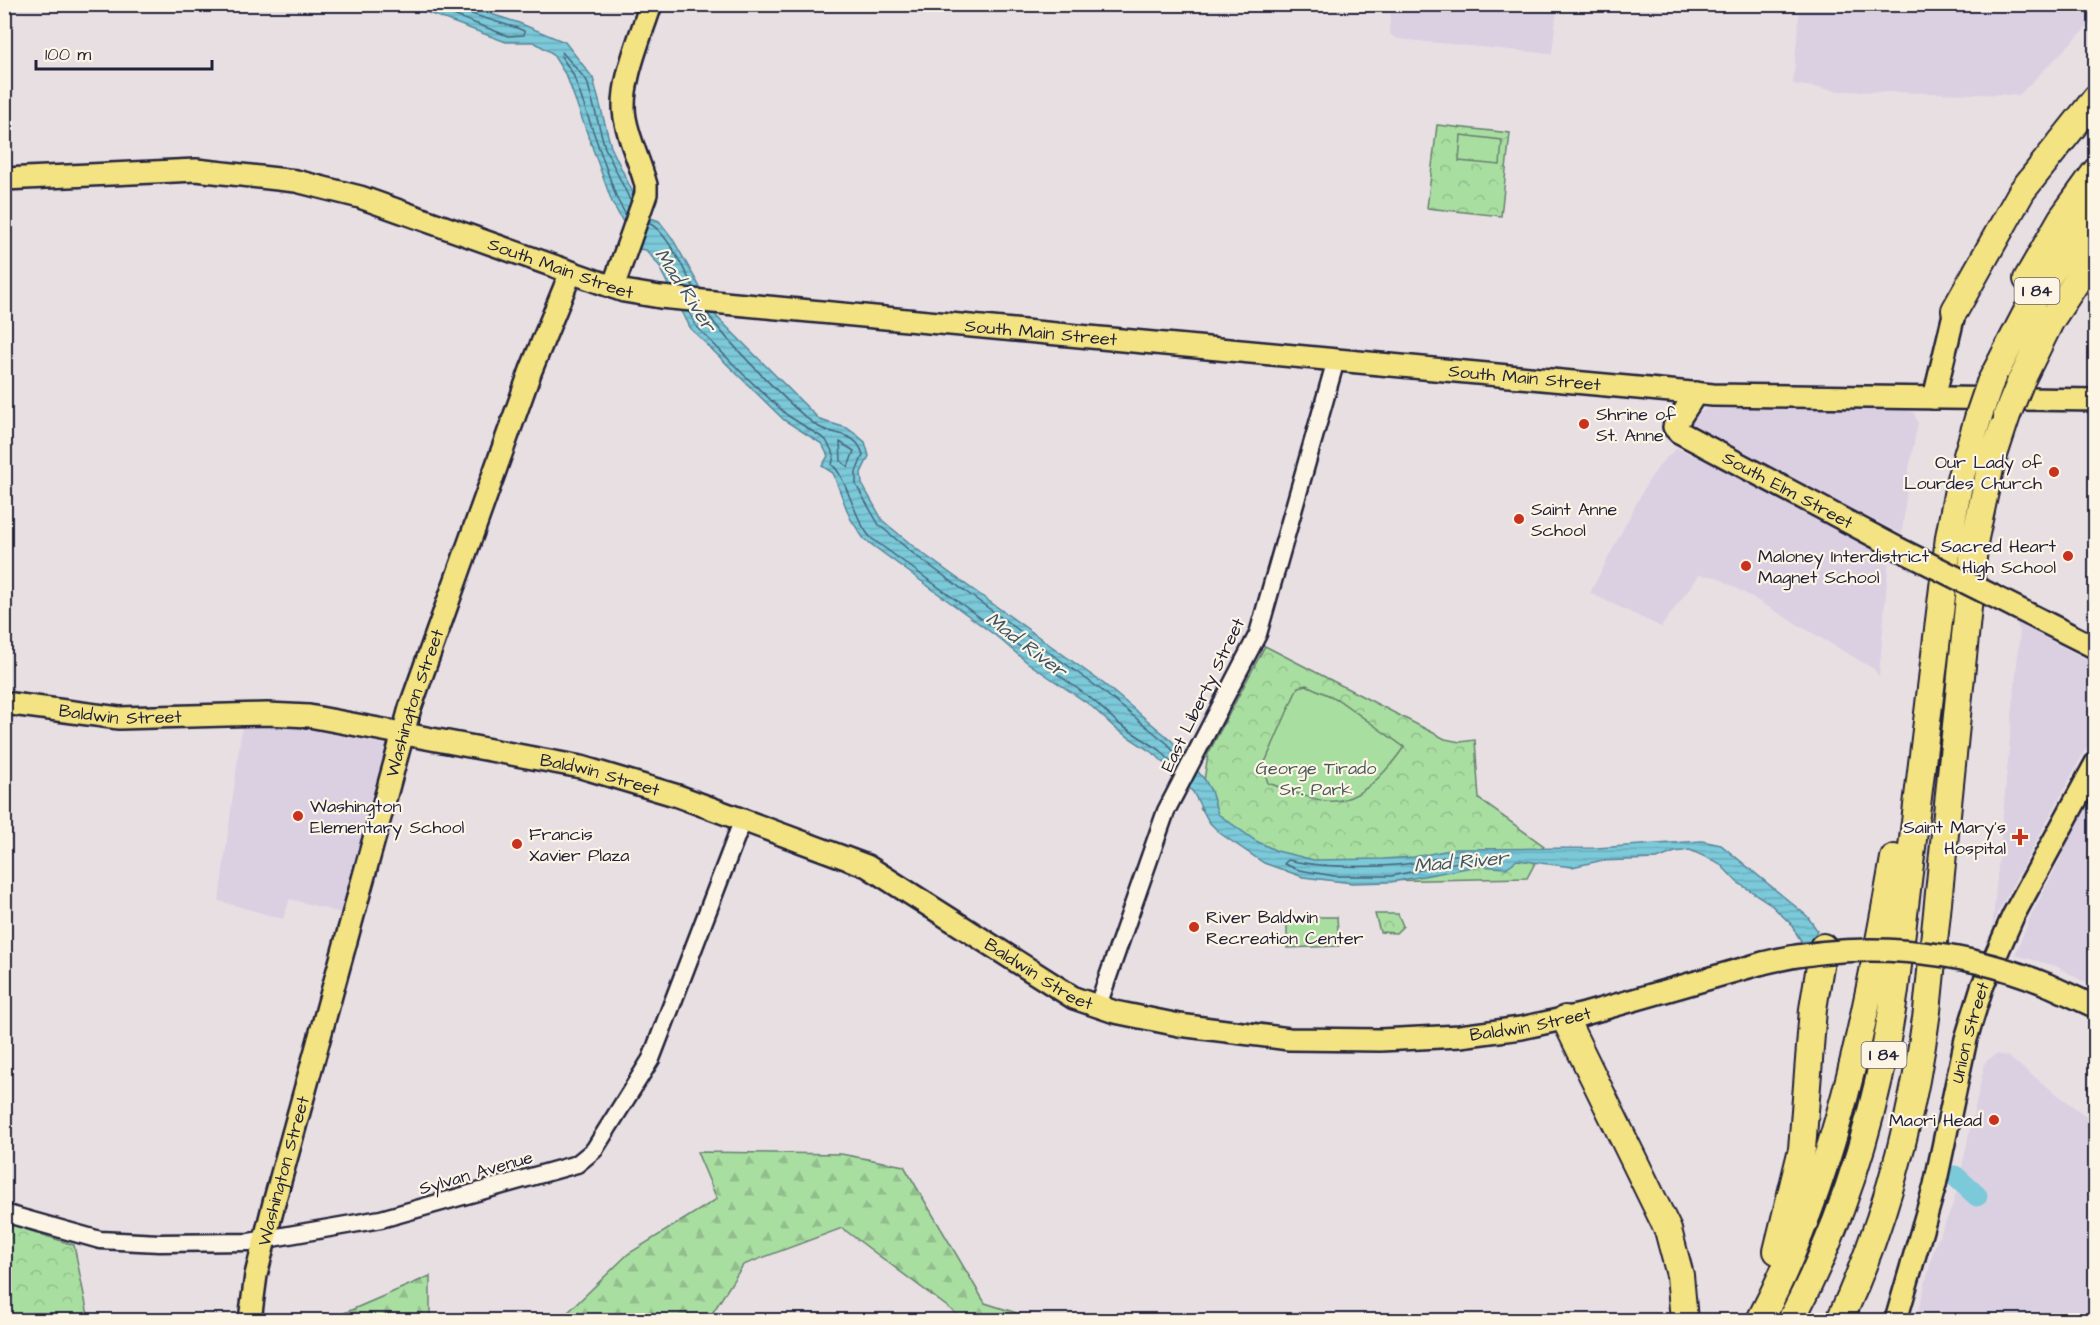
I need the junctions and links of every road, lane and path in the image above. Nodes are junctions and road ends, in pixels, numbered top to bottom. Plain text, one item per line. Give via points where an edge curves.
1 (651, 4) edge
2 (2096, 98) edge
3 (2096, 171) edge
4 (4, 179) edge
5 (2096, 207) edge
6 (2096, 252) edge
7 (571, 272) junction
8 (2096, 275) edge
9 (613, 287) junction
10 (1956, 310) joint
11 (2051, 320) junction
12 (2007, 346) junction
13 (1336, 360) junction
14 (1696, 393) junction
15 (1934, 398) junction
16 (2096, 400) edge
17 (2096, 648) edge
18 (4, 703) edge
19 (403, 733) junction
20 (2096, 763) edge
21 (1920, 776) junction
22 (743, 819) junction
23 (1823, 947) dead end
24 (2096, 1007) edge
25 (1097, 1008) junction
26 (1565, 1019) junction
27 (4, 1213) edge
28 (264, 1240) junction
29 (250, 1320) edge
30 (1684, 1320) edge
31 (1750, 1320) edge
32 (1760, 1320) edge
33 (1791, 1320) edge
34 (1840, 1320) edge
35 (1896, 1320) edge

1 - 9 main road via 624,100 626,124 646,184 643,204
2 - 10 highway via 2022,192
3 - 12 highway via 2051,236 2015,301
4 - 7 main road, South Main Street via 186,170 296,181 370,201
5 - 12 highway, I 84 via 2041,286
6 - 11 highway, I 84
7 - 9 main road, South Main Street
7 - 19 main road, Washington Street via 531,370
8 - 11 highway via 2073,304
9 - 13 main road, South Main Street via 675,299
10 - 15 main road
11 - 34 highway, I 84, bridge via 2007,415 1991,464 1975,538 1927,1011 1916,1084 1881,1217
12 - 21 highway, I 84, bridge via 1990,383 1960,479 1949,537
13 - 14 main road, South Main Street
13 - 25 street, East Liberty Street via 1258,634 1170,804
14 - 15 main road, South Main Street
14 - 17 main road, South Elm Street, bridge via 1674,427 1687,437
15 - 16 main road, South Main Street
18 - 19 main road, Baldwin Street via 119,718 295,715
19 - 22 main road, Baldwin Street via 597,771
19 - 28 main road, Washington Street
20 - 35 main road, Union Street via 2013,916 1982,987 1963,1053 1932,1196
21 - 32 highway via 1901,818 1867,998 1826,1158 1794,1250
21 - 33 highway, I 84 via 1892,1010 1874,1102 1842,1205
22 - 25 main road, Baldwin Street via 867,866 1050,985
22 - 28 street, Sylvan Avenue via 651,1059 587,1158 570,1167 391,1217
23 - 31 highway via 1812,1009 1797,1173 1778,1249
24 - 26 main road, Baldwin Street, bridge via 2048,985 1981,964 1899,951 1821,953 1763,963
25 - 26 main road, Baldwin Street via 1218,1031 1316,1040 1448,1037
26 - 30 highway via 1668,1230 1680,1275
27 - 28 street, Sylvan Avenue via 100,1240
28 - 29 main road, Washington Street

